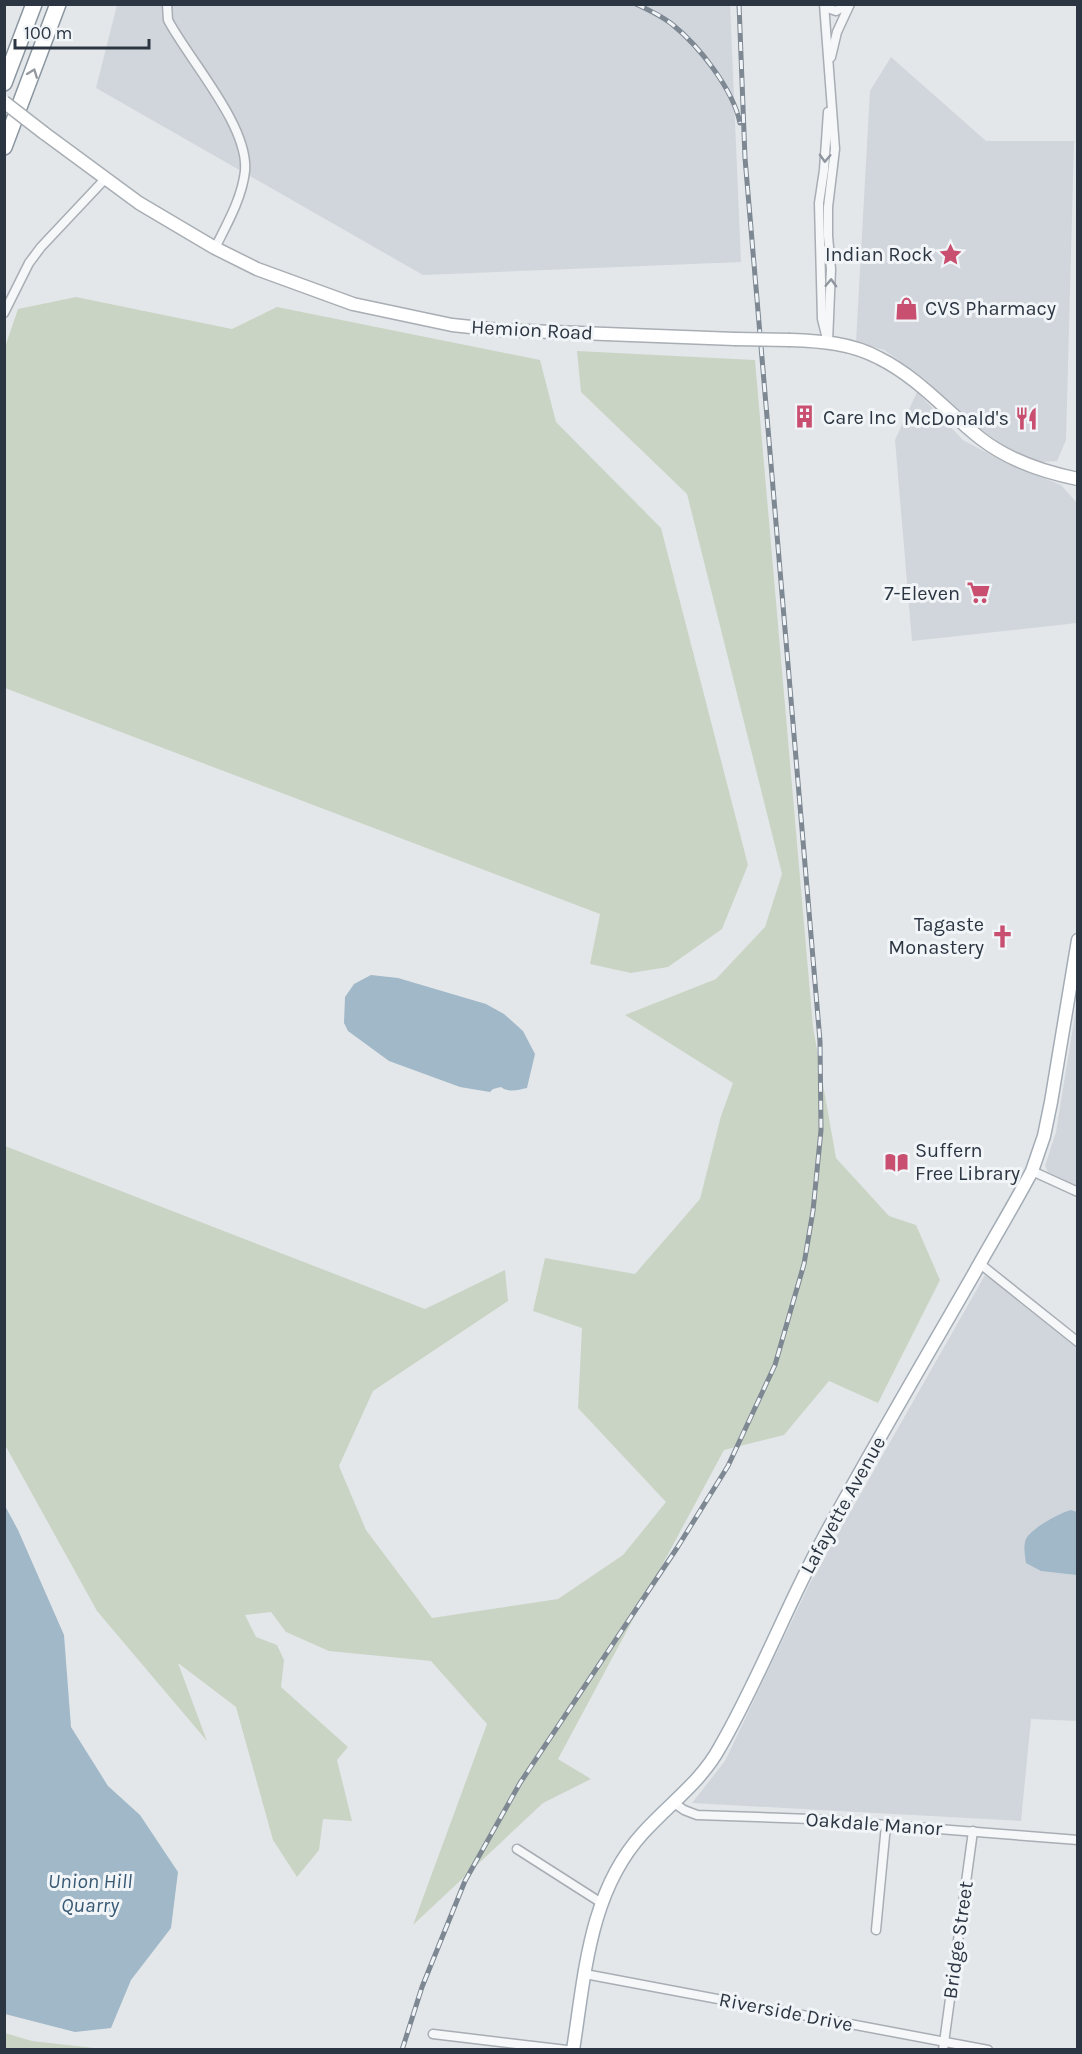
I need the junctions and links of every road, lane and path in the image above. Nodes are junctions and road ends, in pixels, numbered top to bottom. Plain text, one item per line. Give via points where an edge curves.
1 (34, 4) edge
2 (58, 4) edge
3 (167, 4) edge
4 (825, 4) edge
5 (849, 4) edge
6 (829, 67) junction
7 (4, 83) edge
8 (4, 102) edge
9 (4, 147) edge
10 (105, 179) junction
11 (215, 248) junction
12 (4, 313) edge
13 (828, 342) junction
14 (1077, 478) edge
15 (1077, 940) edge
16 (1032, 1171) junction
17 (1077, 1192) edge
18 (979, 1263) junction
19 (1077, 1342) edge
20 (674, 1803) junction
21 (886, 1825) junction
22 (973, 1831) junction
23 (1077, 1840) edge
24 (517, 1849) dead end
25 (600, 1902) junction
26 (876, 1930) dead end
27 (585, 1974) junction
28 (433, 2034) dead end
29 (943, 2045) edge
30 (567, 2049) edge
31 (573, 2049) edge
32 (988, 2049) edge

1 - 7 highway
9 -> 2 highway
3 - 11 street via 168,20 176,36 235,126 243,146 245,170 240,189
4 - 5 street via 836,11
4 - 6 street
5 - 6 street
6 - 13 street via 835,149 828,207
8 - 10 main road, Hemion Road, bridge
10 - 11 main road, Hemion Road
10 - 12 street via 41,247
11 - 13 main road, Hemion Road, bridge via 257,269 353,304 452,325
13 - 14 main road, Hemion Road via 859,350 915,379 1002,453 1039,469
15 - 16 main road, Lafayette Avenue via 1051,1102
16 - 17 street
16 - 18 main road, Lafayette Avenue
18 - 19 street
18 - 20 main road, Lafayette Avenue via 822,1541 719,1749 700,1778
20 - 21 street, Oakdale Manor via 697,1815
20 - 25 main road, Lafayette Avenue via 618,1865
21 - 22 street, Oakdale Manor
21 - 26 street
22 - 23 street, Oakdale Manor
22 - 29 street, Bridge Street
24 - 25 street
25 - 27 main road, Lafayette Avenue
27 - 29 street, Riverside Drive
27 - 31 main road, Lafayette Avenue
28 - 30 street
29 - 32 street, Riverside Drive

